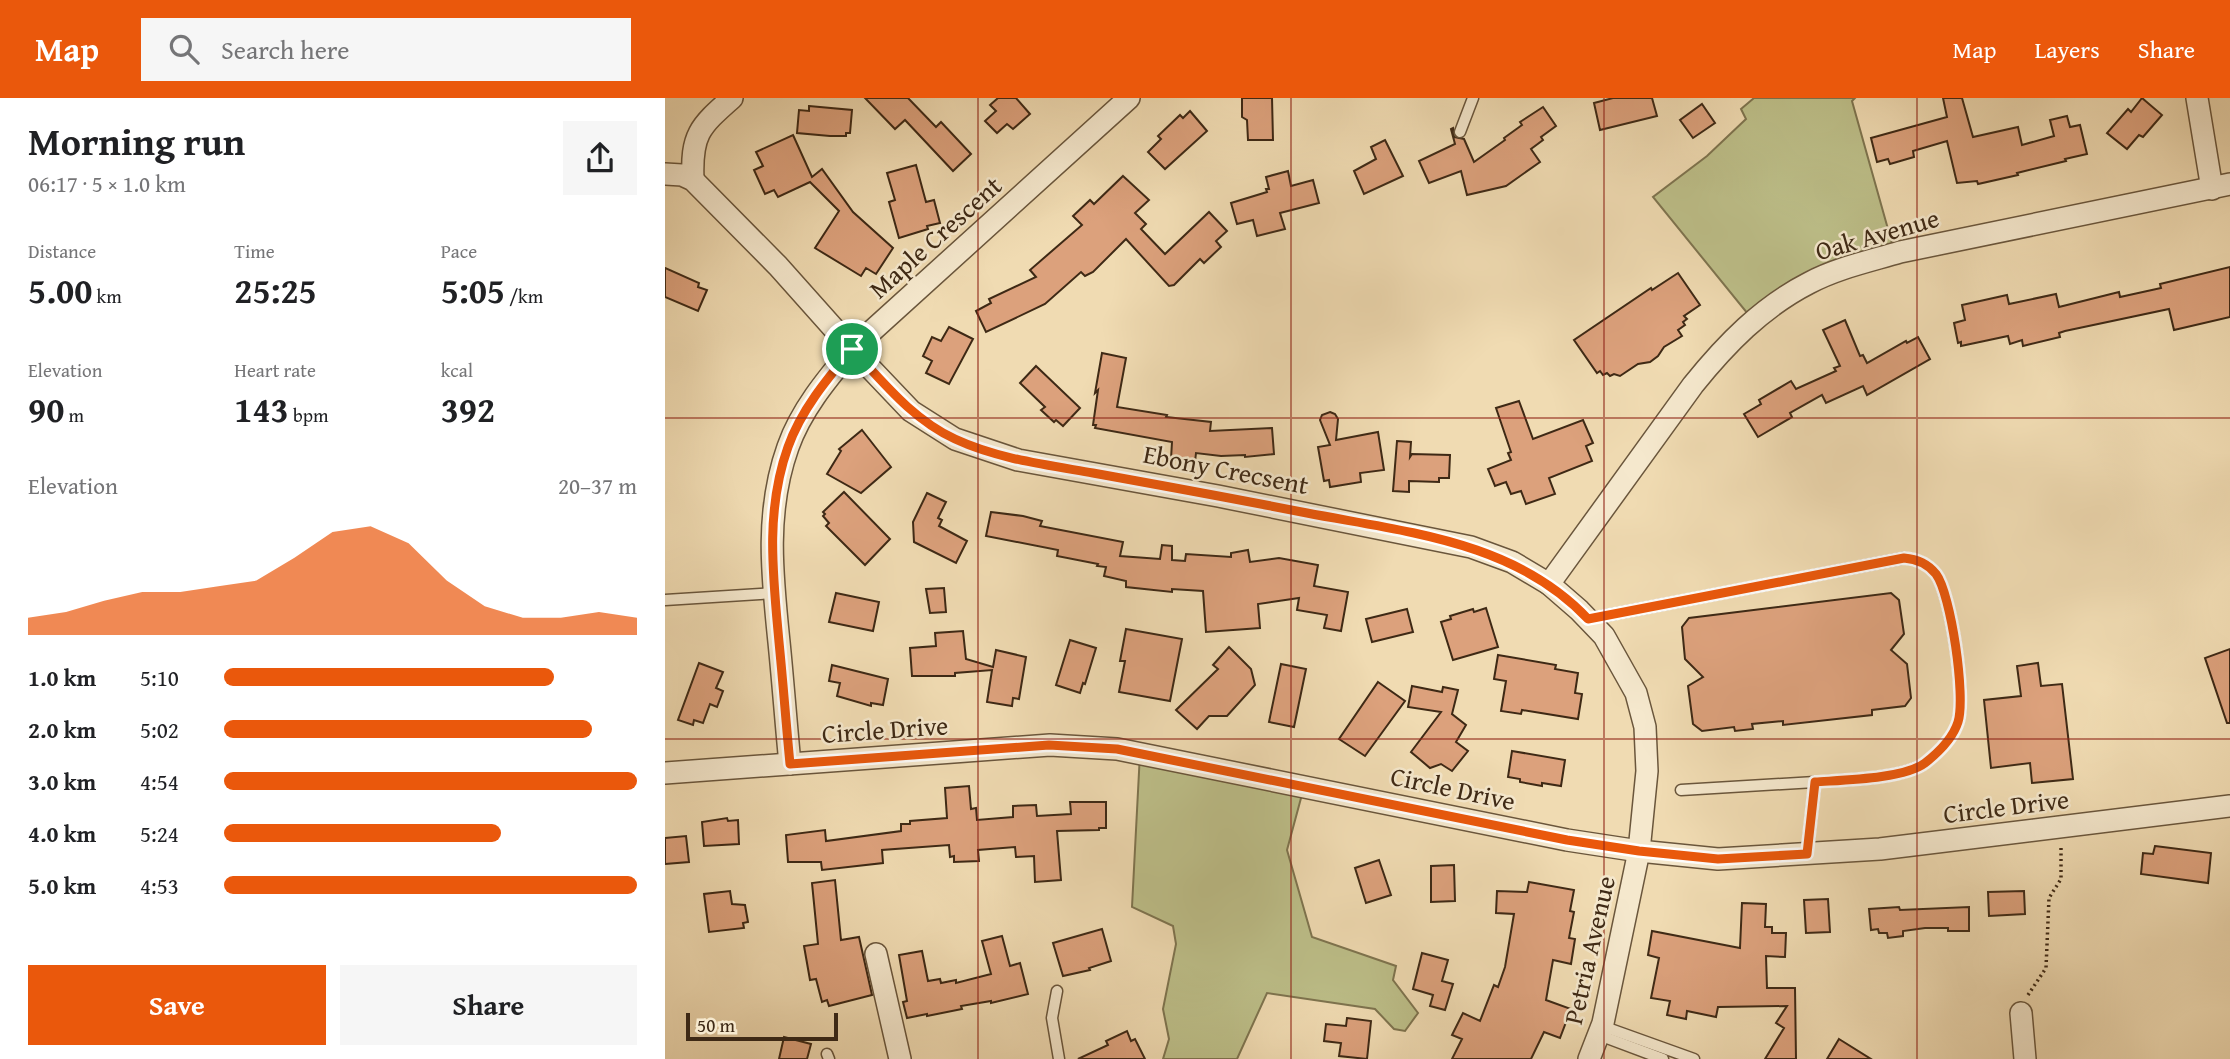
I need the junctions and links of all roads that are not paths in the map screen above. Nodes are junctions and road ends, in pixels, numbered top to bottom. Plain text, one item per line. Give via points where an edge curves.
1 (732, 98) edge
2 (1129, 98) edge
3 (1473, 98) edge
4 (2197, 98) edge
5 (1460, 132) dead end
6 (665, 174) edge
7 (693, 180) junction
8 (2221, 187) edge
9 (852, 349) junction
10 (1549, 584) junction
11 (775, 593) junction
12 (665, 600) edge
13 (1588, 619) junction
14 (790, 764) junction
15 (665, 773) edge
16 (1815, 782) junction
17 (1681, 790) dead end
18 (2230, 806) edge
19 (1639, 851) junction
20 (1807, 854) junction
21 (876, 954) dead end
22 (1057, 991) dead end
23 (2021, 1013) road end
24 (1601, 1030) junction
25 (900, 1059) edge
26 (1059, 1059) edge
27 (1589, 1059) edge
28 (1663, 1059) edge
29 (1694, 1059) edge
30 (2025, 1059) edge

1 - 7 street via 698,134 693,145
2 - 9 street, Maple Crescent
3 - 5 lane
4 - 8 street
6 - 7 street
7 - 9 street, Ebony Crecsent
8 - 10 street, Oak Avenue via 1901,252 1810,282 1776,302 1742,330 1693,385
9 - 10 street, Ebony Crecsent via 911,411 978,448 1018,460 1432,537 1512,562
9 - 11 street, Maple Crescent via 822,385 788,445 775,499 771,545
10 - 13 street, Ebony Crecsent
11 - 12 lane
11 - 14 street, Maple Crescent
13 - 16 lane via 1904,558 1927,565 1938,576 1952,624 1961,706 1953,736 1923,765 1893,774
13 - 19 street, Ebony Crecsent via 1624,668 1645,727 1647,771
14 - 15 street, Circle Drive
14 - 19 street, Circle Drive via 1049,745 1117,749
16 - 17 lane
16 - 20 lane
18 - 20 street, Circle Drive
19 - 20 street, Circle Drive via 1718,859
19 - 24 street, Petria Avenue
21 - 25 street
22 - 26 lane via 1052,1018
23 - 30 street
24 - 27 street, Petria Avenue
24 - 28 lane
24 - 29 lane

